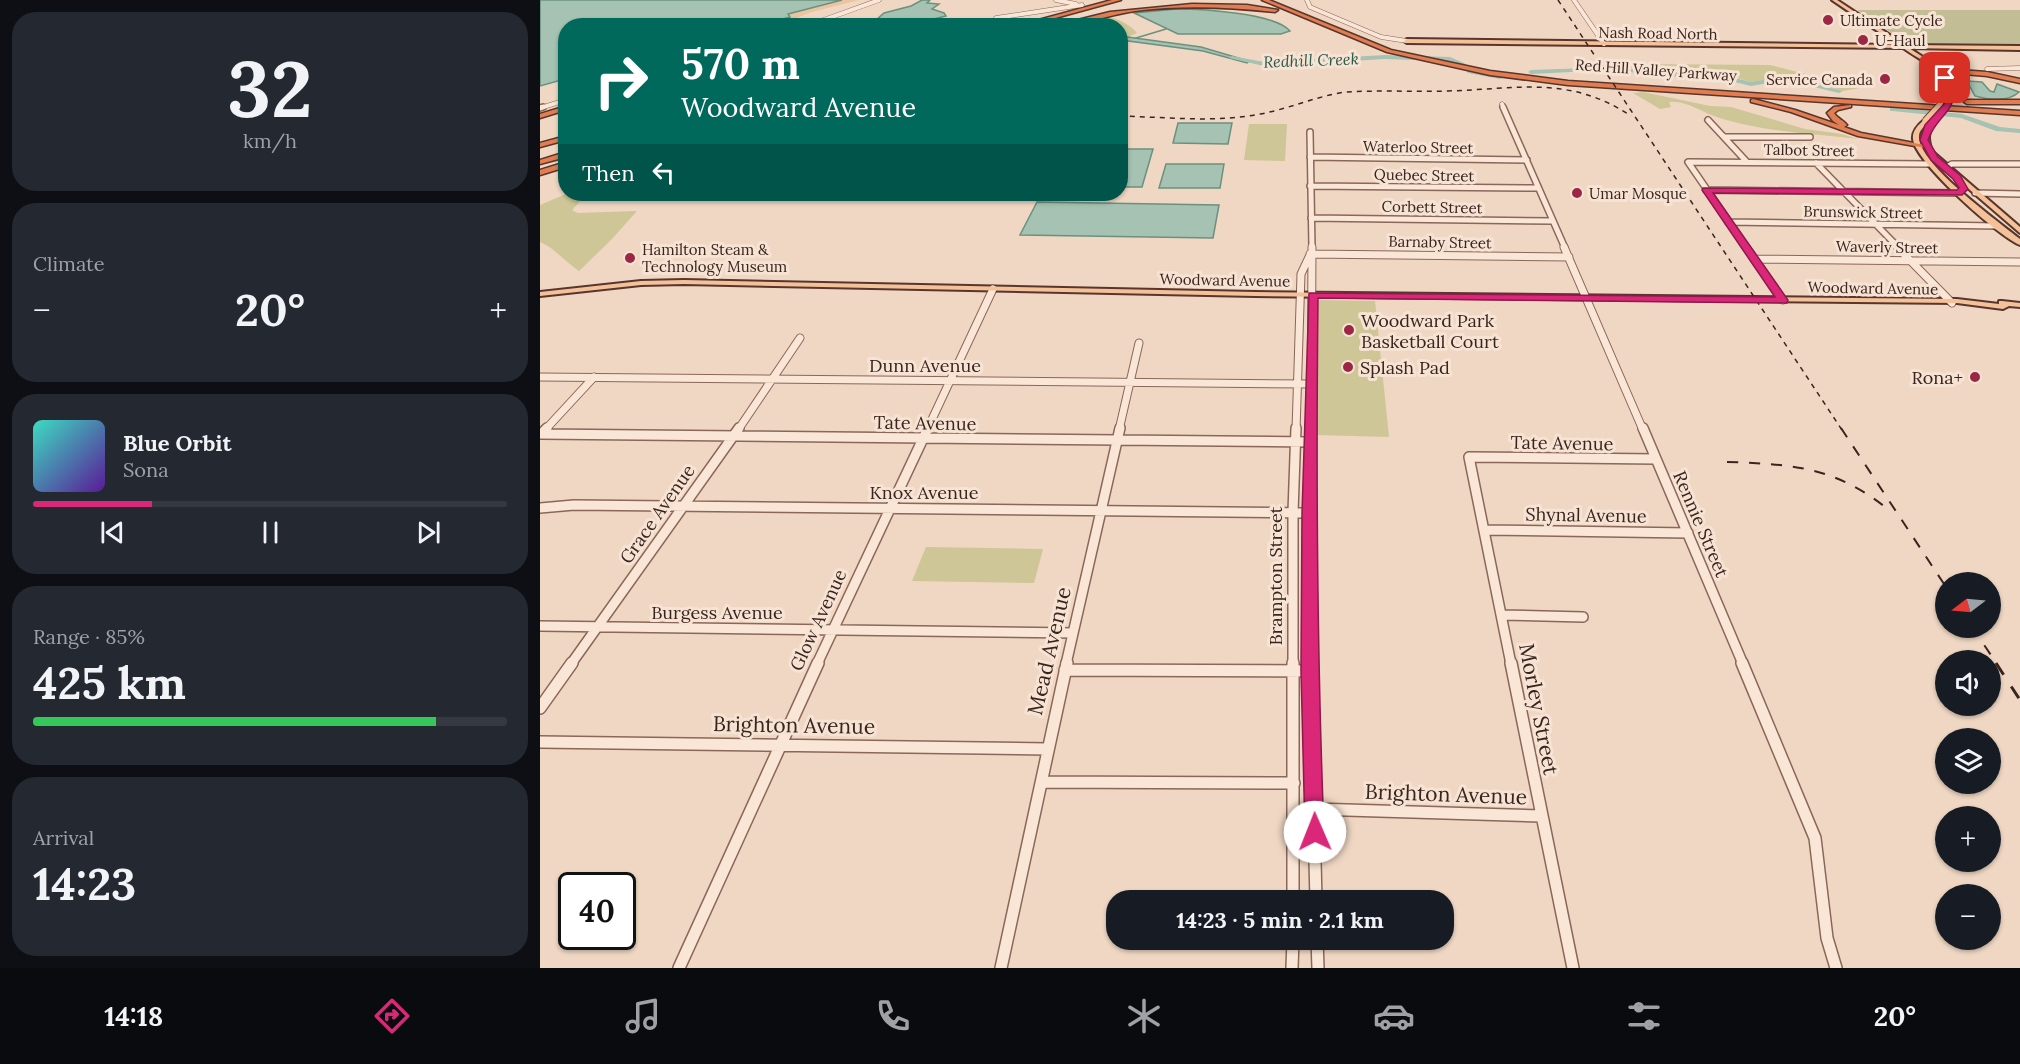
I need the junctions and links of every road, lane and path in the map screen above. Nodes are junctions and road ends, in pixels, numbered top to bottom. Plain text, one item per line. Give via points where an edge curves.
1 (879, 0) edge
2 (1056, 0) edge
3 (1118, 0) edge
4 (1265, 0) edge
5 (1274, 0) edge
6 (1282, 0) edge
7 (1307, 0) edge
8 (1574, 0) edge
9 (1834, 0) edge
10 (1128, 3) dead end
11 (1300, 10) junction
12 (829, 18) edge
13 (996, 18) dead end
14 (1049, 18) edge
15 (1069, 18) edge
16 (1086, 18) edge
17 (1322, 25) junction
18 (1407, 41) joint
19 (1604, 44) junction
20 (2020, 48) edge
21 (1905, 49) junction
22 (1393, 50) junction
23 (2020, 68) edge
24 (1987, 69) dead end
25 (1935, 72) junction
26 (1546, 78) junction
27 (2020, 81) edge
28 (2020, 87) edge
29 (1695, 92) junction
30 (1948, 94) junction
31 (1954, 102) junction
32 (2020, 102) edge
33 (558, 104) edge
34 (1502, 104) dead end
35 (1913, 106) junction
36 (2020, 107) edge
37 (558, 108) edge
38 (540, 112) edge
39 (2020, 113) edge
40 (1708, 120) dead end
41 (1310, 132) dead end
42 (1725, 137) junction
43 (1810, 137) dead end
44 (558, 141) edge
45 (1921, 143) junction
46 (558, 144) edge
47 (540, 147) edge
48 (558, 150) edge
49 (540, 155) edge
50 (558, 156) edge
51 (1310, 158) junction
52 (1527, 160) junction
53 (1746, 161) junction
54 (540, 162) edge
55 (1816, 163) junction
56 (1929, 164) junction
57 (2020, 164) edge
58 (558, 165) edge
59 (1948, 166) junction
60 (540, 171) edge
61 (1957, 177) junction
62 (1310, 186) junction
63 (1538, 188) junction
64 (1706, 190) junction
65 (1845, 192) junction
66 (1959, 193) junction
67 (1975, 193) junction
68 (2020, 194) edge
69 (1990, 206) junction
70 (1311, 218) junction
71 (1553, 221) junction
72 (1728, 222) junction
73 (1876, 224) junction
74 (1998, 226) junction
75 (2018, 227) edge
76 (2020, 243) edge
77 (1310, 254) junction
78 (1569, 257) junction
79 (1754, 259) junction
80 (1911, 261) junction
81 (2020, 262) edge
82 (993, 289) junction
83 (540, 292) edge
84 (1300, 295) junction
85 (1313, 295) junction
86 (1587, 298) junction
87 (1783, 300) junction
88 (1952, 303) junction
89 (2020, 305) edge
90 (800, 338) dead end
91 (1139, 343) dead end
92 (540, 377) edge
93 (594, 377) junction
94 (772, 379) junction
95 (951, 380) junction
96 (1130, 381) junction
97 (1298, 384) junction
98 (1311, 384) junction
99 (541, 434) edge
100 (734, 436) junction
101 (925, 438) junction
102 (1117, 439) junction
103 (1296, 440) junction
104 (1310, 442) junction
105 (1468, 457) joint
106 (1656, 459) junction
107 (682, 506) junction
108 (540, 508) edge
109 (891, 508) junction
110 (1102, 510) junction
111 (1293, 512) junction
112 (1309, 513) junction
113 (1484, 530) junction
114 (1688, 533) junction
115 (1501, 615) junction
116 (1583, 617) dead end
117 (540, 626) edge
118 (598, 627) junction
119 (833, 628) junction
120 (1073, 633) junction
121 (1065, 670) junction
122 (1292, 671) junction
123 (1310, 671) junction
124 (540, 708) edge
125 (540, 742) edge
126 (782, 745) junction
127 (1047, 749) junction
128 (1042, 782) junction
129 (1294, 783) junction
130 (1314, 809) junction
131 (1541, 816) junction
132 (1293, 890) edge
133 (1316, 890) edge
134 (1293, 950) edge
135 (1317, 950) edge
136 (680, 968) edge
137 (1001, 968) edge
138 (1292, 968) edge
139 (1318, 968) edge
140 (1573, 968) edge
141 (1836, 968) edge

1 - 12 street
2 - 13 street via 1082,5
3 - 14 highway
4 - 17 highway
5 - 11 highway
6 - 11 highway
7 - 18 street, Nash Road North via 1316,10 1381,37
8 - 19 street
9 - 21 main road
10 - 15 highway
11 - 22 highway, Red Hill Valley Parkway
16 - 17 highway via 1129,7 1191,2 1256,6
17 - 22 highway, Red Hill Valley Parkway
18 - 19 main road, Nash Road North
19 - 21 main road, Nash Road North
20 - 21 main road, Nash Road North
21 - 25 main road
22 - 26 highway, Red Hill Valley Parkway via 1467,69
23 - 24 street
25 - 27 highway via 1996,75
25 - 28 highway via 1988,78
25 - 30 main road
26 - 29 highway, Red Hill Valley Parkway
26 - 31 highway, Red Hill Valley Parkway
29 - 35 highway, Red Hill Valley Parkway
29 - 45 highway via 1767,104 1860,135
30 - 45 main road via 1949,104
30 - 45 main road, bridge via 1918,128
31 - 32 highway
31 - 36 highway, Red Hill Valley Parkway
33 - 38 street
34 - 52 street, Rennie Street
35 - 39 highway, Red Hill Valley Parkway
35 - 45 highway via 1849,106 1830,113 1835,120 1854,129
37 - 38 highway
40 - 42 street
41 - 51 street, Brampton Street
42 - 43 street
42 - 53 street
44 - 47 highway
45 - 56 main road
45 - 59 main road
46 - 47 highway
48 - 49 highway
50 - 54 highway
51 - 52 street, Waterloo Street
51 - 62 street, Brampton Street
52 - 63 street, Rennie Street
53 - 55 street, Talbot Street
53 - 64 street, Talbot Street via 1688,162
55 - 56 street, Talbot Street
55 - 65 street
56 - 66 main road
57 - 59 street
58 - 60 highway
59 - 61 main road
61 - 66 main road via 1963,189
61 - 67 main road
62 - 63 street, Quebec Street
62 - 70 street, Brampton Street
63 - 71 street, Rennie Street
64 - 65 street
64 - 72 street
65 - 66 street
65 - 73 street
66 - 69 main road
66 - 74 main road
67 - 68 street
67 - 69 main road
69 - 75 main road
70 - 71 street, Corbett Street
70 - 77 street, Brampton Street
71 - 78 street, Rennie Street
72 - 73 street, Brunswick Street
72 - 79 street
73 - 74 street, Brunswick Street
73 - 80 street
74 - 76 main road
77 - 78 street, Barnaby Street
77 - 84 street, Brampton Street via 1301,274
77 - 85 street, Brampton Street
78 - 86 street, Rennie Street
79 - 80 street, Waverly Street
79 - 87 street
80 - 81 street, Waverly Street
80 - 88 street
82 - 83 main road, Woodward Avenue via 641,283
82 - 84 main road, Woodward Avenue
82 - 95 street, Glow Avenue
84 - 85 main road, Woodward Avenue
84 - 97 street, Brampton Street
85 - 86 main road, Woodward Avenue
85 - 98 street, Brampton Street
86 - 87 main road, Woodward Avenue
86 - 106 street, Rennie Street
87 - 88 main road, Woodward Avenue
88 - 89 main road, Woodward Avenue
90 - 94 street, Grace Avenue
91 - 96 street, Mead Avenue
92 - 93 street, Dunn Avenue
93 - 94 street, Dunn Avenue
93 - 99 street
94 - 95 street, Dunn Avenue
94 - 100 street, Grace Avenue
95 - 96 street, Dunn Avenue
95 - 101 street, Glow Avenue
96 - 97 street, Dunn Avenue
96 - 102 street, Mead Avenue
97 - 98 street, Dunn Avenue
97 - 103 street, Brampton Street
98 - 104 street, Brampton Street
99 - 100 street, Tate Avenue
100 - 101 street, Tate Avenue
100 - 107 street, Grace Avenue
101 - 102 street, Tate Avenue
101 - 109 street, Glow Avenue
102 - 103 street, Tate Avenue
102 - 110 street, Mead Avenue
103 - 104 street, Tate Avenue
103 - 111 street, Brampton Street
104 - 112 street, Brampton Street
105 - 106 street, Tate Avenue
105 - 113 street, Morley Street
106 - 114 street, Rennie Street
107 - 108 street, Knox Avenue
107 - 109 street, Knox Avenue
107 - 118 street, Grace Avenue
109 - 110 street, Knox Avenue
109 - 119 street, Glow Avenue
110 - 111 street, Knox Avenue
110 - 120 street, Mead Avenue
111 - 112 street, Knox Avenue
111 - 122 street, Brampton Street
112 - 123 street, Brampton Street
113 - 114 street, Shynal Avenue
113 - 115 street, Morley Street
114 - 141 street, Rennie Street via 1815,838 1827,938
115 - 116 street
115 - 131 street, Morley Street
117 - 118 street, Burgess Avenue
118 - 119 street, Burgess Avenue
118 - 124 street, Grace Avenue
119 - 120 street, Burgess Avenue
119 - 126 street, Glow Avenue
120 - 121 street, Mead Avenue
121 - 122 street
121 - 127 street, Mead Avenue
122 - 123 street
122 - 129 street, Brampton Street
123 - 130 street, Brampton Street
125 - 126 street, Brighton Avenue
126 - 127 street, Brighton Avenue
126 - 136 street, Glow Avenue
127 - 128 street, Mead Avenue
128 - 129 street
128 - 137 street, Mead Avenue
129 - 132 street, Brampton Street
130 - 131 street, Brighton Avenue
130 - 133 street, Brampton Street
131 - 140 street, Morley Street
134 - 138 street
135 - 139 street

